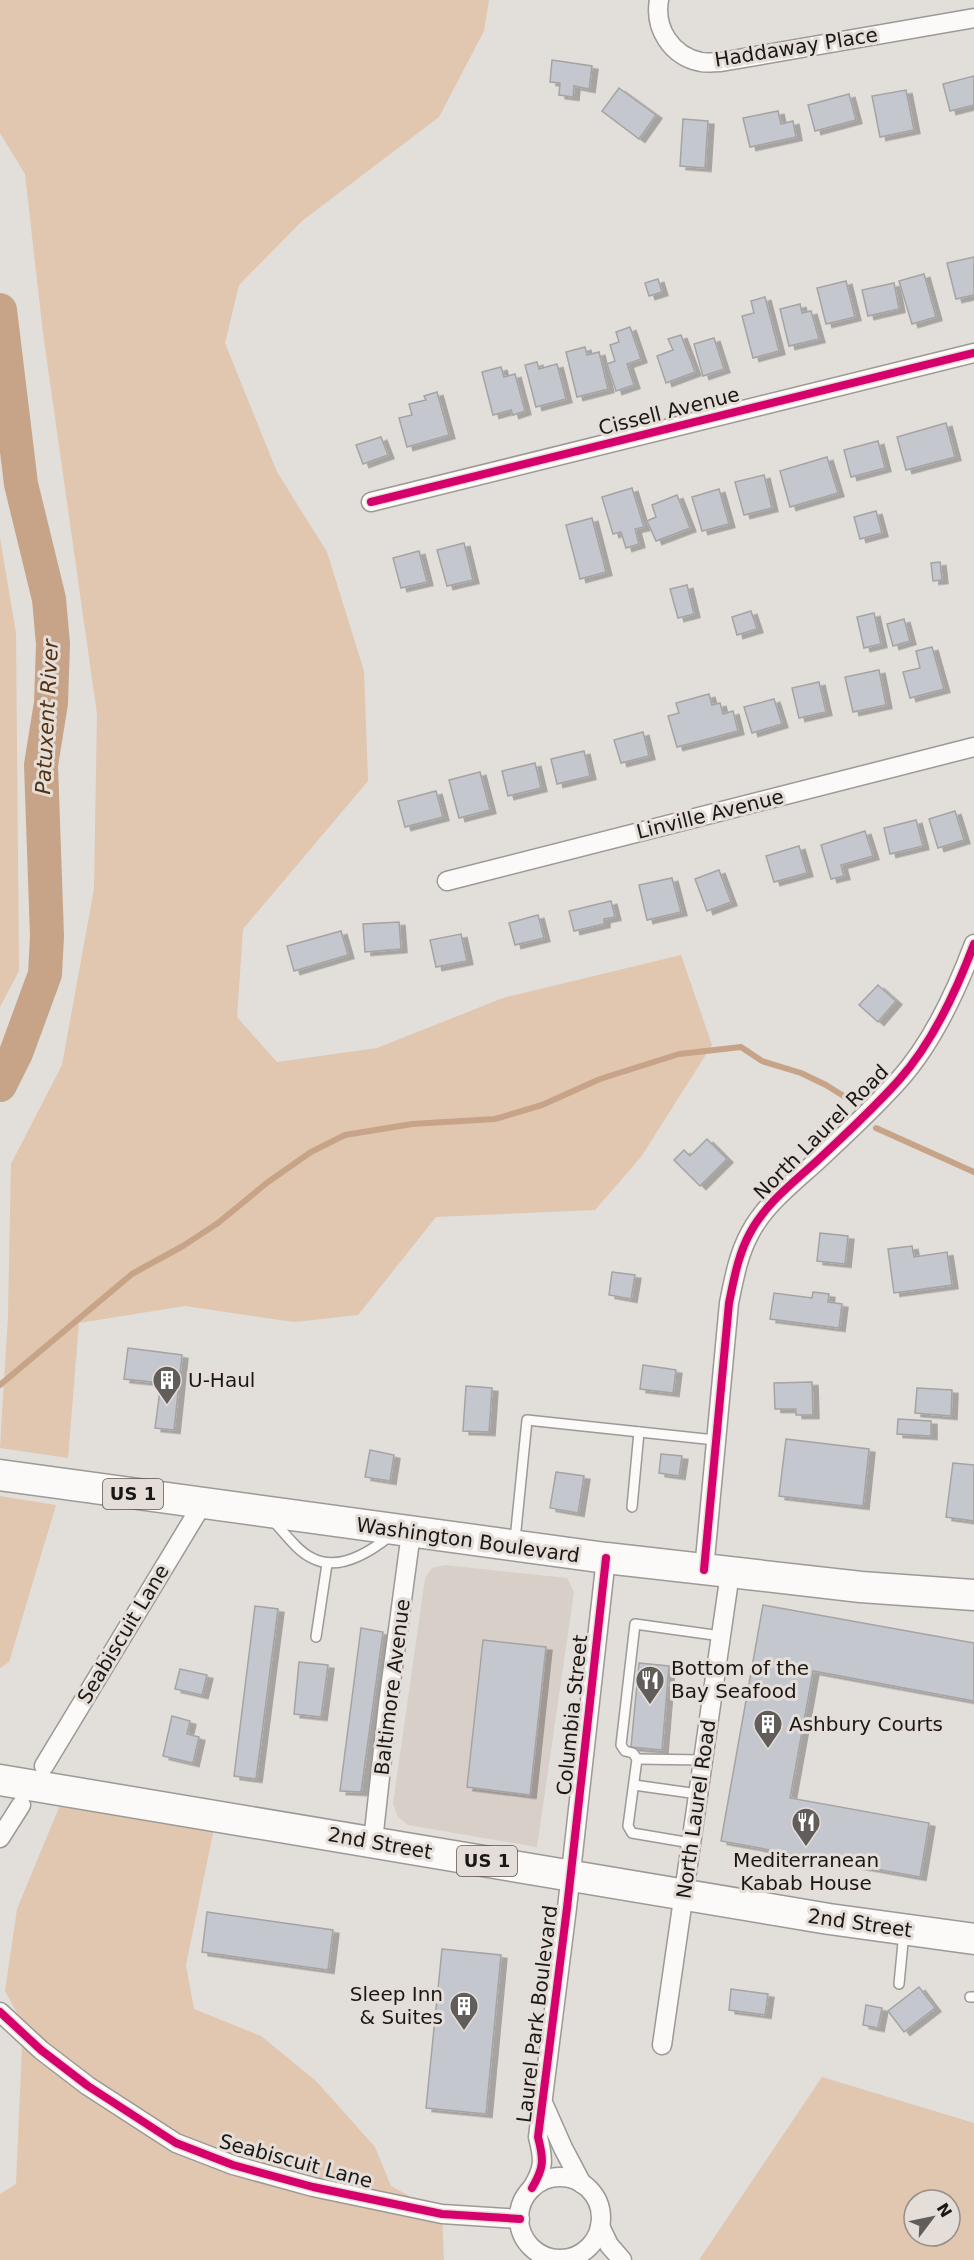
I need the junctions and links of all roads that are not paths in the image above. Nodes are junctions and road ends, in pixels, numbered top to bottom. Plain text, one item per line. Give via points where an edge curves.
1 (659, 0) edge
2 (974, 18) edge
3 (974, 353) edge
4 (371, 502) dead end
5 (974, 747) edge
6 (447, 881) dead end
7 (974, 944) edge
8 (639, 1432) junction
9 (715, 1440) junction
10 (0, 1475) edge
11 (202, 1503) junction
12 (632, 1507) dead end
13 (263, 1511) junction
14 (404, 1531) junction
15 (514, 1546) junction
16 (606, 1558) junction
17 (327, 1563) junction
18 (717, 1572) junction
19 (974, 1594) edge
20 (721, 1636) junction
21 (316, 1637) dead end
22 (637, 1759) junction
23 (703, 1760) junction
24 (44, 1766) dead end
25 (0, 1780) edge
26 (634, 1785) junction
27 (698, 1794) junction
28 (21, 1805) dead end
29 (0, 1838) edge
30 (373, 1841) junction
31 (691, 1843) junction
32 (571, 1876) junction
33 (683, 1895) junction
34 (904, 1929) junction
35 (974, 1939) edge
36 (899, 1983) dead end
37 (0, 2012) edge
38 (663, 2045) dead end
39 (544, 2105) junction
40 (582, 2184) junction
41 (532, 2188) junction
42 (520, 2219) junction
43 (600, 2226) junction
44 (575, 2259) edge
45 (622, 2260) edge

1 - 2 street, Haddaway Place via 657,14 671,46 700,62 721,62
3 - 4 street, Cissell Avenue
5 - 6 street, Linville Avenue
7 - 9 street, North Laurel Road via 928,1041 900,1078 762,1213 750,1233 738,1260 729,1303
8 - 9 lane
8 - 12 lane
8 - 15 lane via 527,1420
9 - 18 street, North Laurel Road
10 - 11 main road, Washington Boulevard / US 1
11 - 13 main road, Washington Boulevard / US 1
11 - 24 street, Seabiscuit Lane
13 - 14 main road, Washington Boulevard / US 1
13 - 17 lane via 310,1558
14 - 15 main road, Washington Boulevard / US 1
14 - 17 lane via 370,1551
14 - 30 street, Baltimore Avenue
15 - 16 main road, Washington Boulevard / US 1
16 - 18 main road, Washington Boulevard / US 1
16 - 32 street, Columbia Street
17 - 21 lane
18 - 19 main road, Washington Boulevard / US 1
18 - 20 street, North Laurel Road
20 - 22 lane via 635,1624 621,1745
20 - 23 street, North Laurel Road
22 - 23 lane
22 - 26 lane
23 - 27 street, North Laurel Road
25 - 30 main road, 2nd Street / US 1
26 - 27 lane
26 - 31 lane via 628,1826 632,1833
27 - 31 street, North Laurel Road
28 - 29 street
30 - 32 main road, 2nd Street / US 1
31 - 33 street, North Laurel Road
32 - 33 main road, 2nd Street / US 1
32 - 39 street, Laurel Park Boulevard
33 - 34 main road, 2nd Street / US 1
33 - 38 street, North Laurel Road
34 - 35 main road, 2nd Street / US 1
34 - 36 lane
37 - 42 street, Seabiscuit Lane via 88,2086 176,2143 233,2165 313,2187 442,2214
39 - 40 street, Laurel Park Boulevard
39 - 41 street, Laurel Park Boulevard via 538,2137 543,2154 542,2172
40 - 41 street via 556,2177
40 - 43 street, Laurel Park Boulevard via 599,2204
41 - 42 street, Laurel Park Boulevard via 524,2199
42 - 44 street via 525,2239 533,2249 545,2256
43 - 44 street via 593,2243
43 - 45 street, Laurel Park Boulevard

